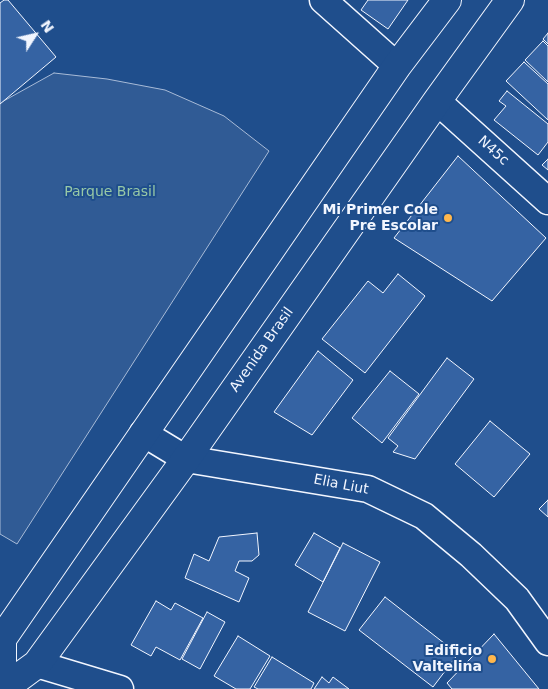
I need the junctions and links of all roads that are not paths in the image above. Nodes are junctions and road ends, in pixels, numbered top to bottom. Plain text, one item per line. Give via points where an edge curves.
1 (323, 0) edge
2 (447, 0) edge
3 (510, 0) edge
4 (397, 66) junction
5 (437, 101) junction
6 (548, 201) edge
7 (143, 433) junction
8 (186, 459) junction
9 (548, 642) edge
10 (37, 664) junction
11 (2, 689) edge
12 (120, 689) edge

1 - 4 street
2 - 4 street, Avenida Brasil
3 - 5 street, Avenida Brasil
4 - 7 street, Avenida Brasil
5 - 6 street, N45c
5 - 8 street, Avenida Brasil
7 - 8 street, Elia Liut
7 - 11 street, Avenida Brasil via 2,640
8 - 9 street, Elia Liut via 368,489 424,516 517,599
8 - 10 street, Avenida Brasil
10 - 11 street, Avenida Brasil
10 - 12 street

